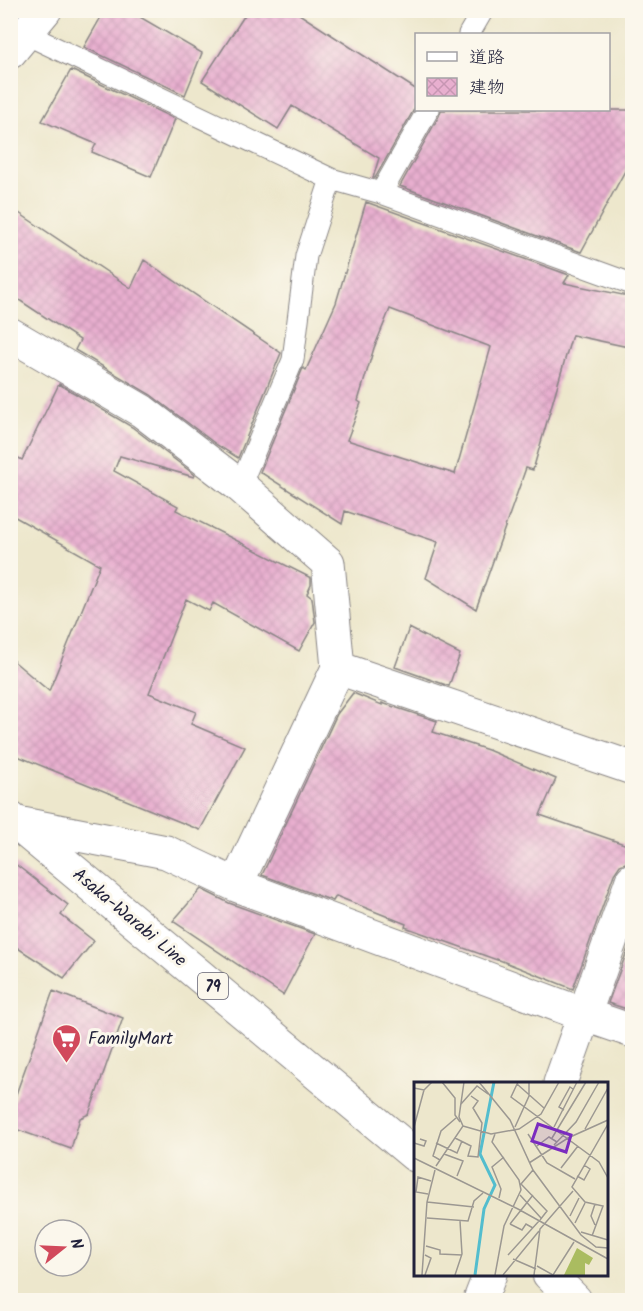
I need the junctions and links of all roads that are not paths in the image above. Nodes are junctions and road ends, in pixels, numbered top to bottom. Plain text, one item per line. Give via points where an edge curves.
1 (483, 10) edge
2 (27, 32) edge
3 (471, 33) edge
4 (427, 111) edge
5 (331, 179) junction
6 (381, 193) junction
7 (633, 284) edge
8 (10, 334) edge
9 (240, 486) junction
10 (338, 668) junction
11 (633, 768) edge
12 (14, 820) edge
13 (633, 880) edge
14 (236, 885) junction
15 (585, 1015) junction
16 (633, 1031) edge
17 (560, 1082) edge
18 (414, 1154) edge
19 (490, 1275) edge
20 (550, 1275) edge
21 (480, 1300) edge
22 (576, 1300) edge

1 - 3 lane
2 - 5 lane
4 - 6 lane
5 - 6 lane
5 - 9 lane via 306,256 293,360
6 - 7 lane
8 - 9 street via 142,411
9 - 10 street via 328,563
10 - 11 street
10 - 14 street
12 - 14 street via 166,852
12 - 18 street, Asaka-Warabi Line / 79
13 - 15 street
14 - 15 street
15 - 16 street
15 - 17 street
19 - 21 street
20 - 22 street

